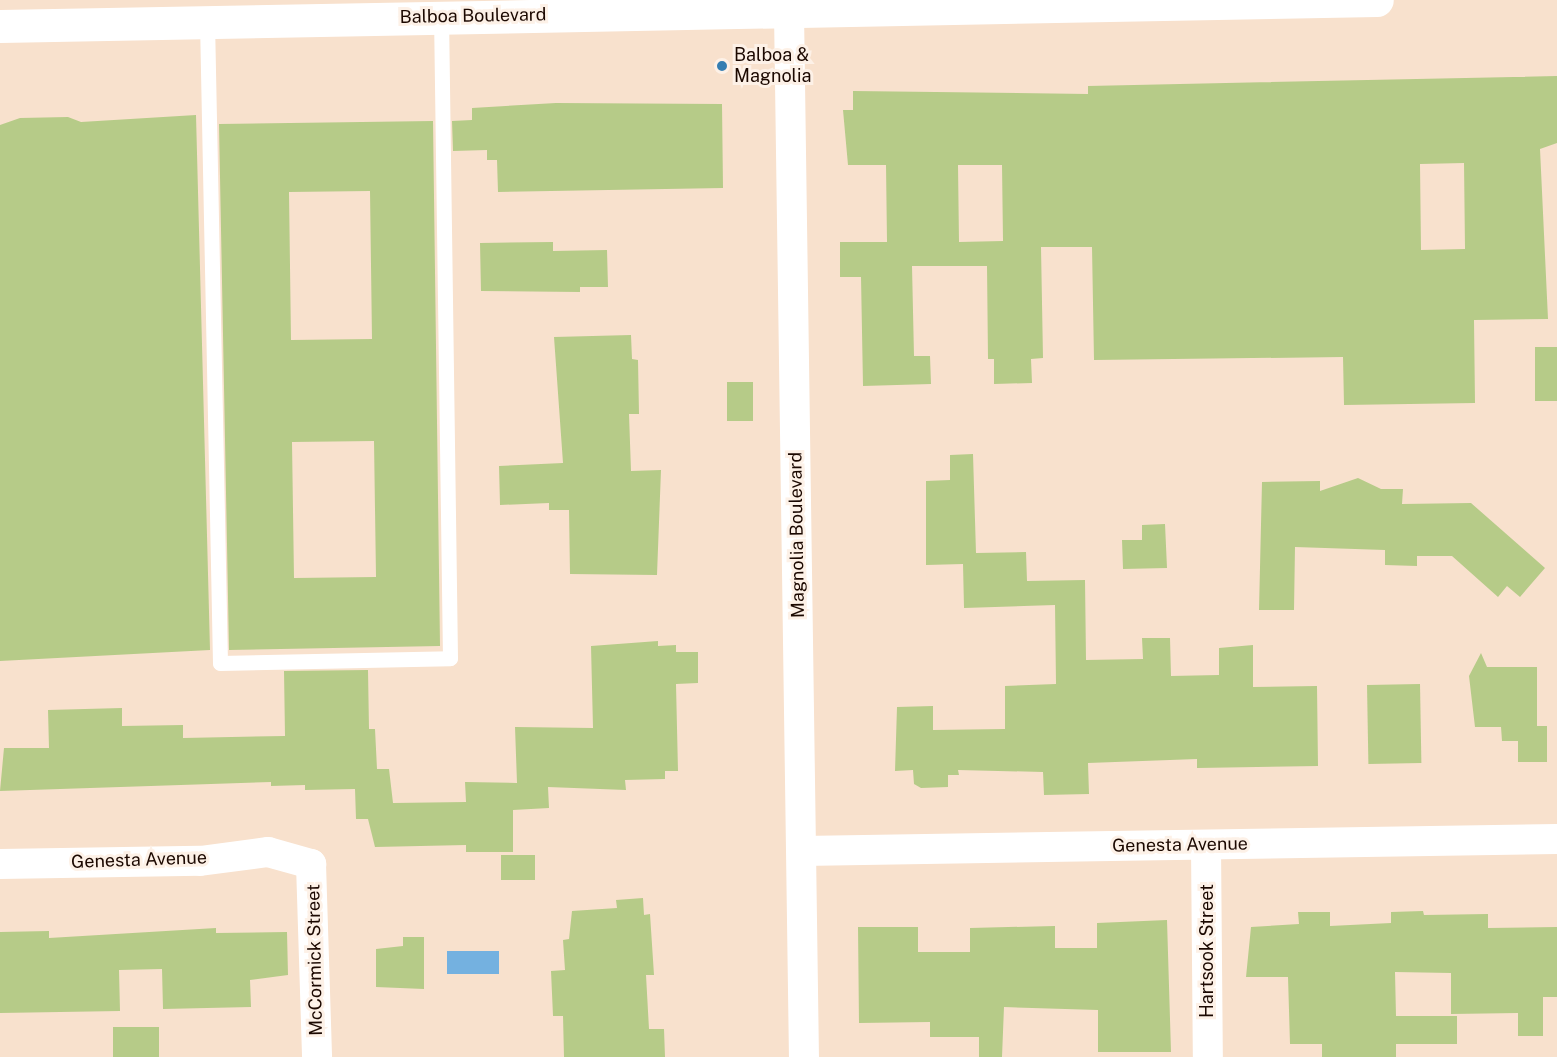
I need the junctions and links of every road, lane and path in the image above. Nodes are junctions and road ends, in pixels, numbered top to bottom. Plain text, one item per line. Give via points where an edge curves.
1 (1377, 0) edge
2 (565, 8) edge
3 (372, 9) edge
4 (789, 12) junction
5 (441, 17) junction
6 (207, 21) junction
7 (0, 26) edge
8 (1557, 838) edge
9 (1206, 846) junction
10 (802, 851) junction
11 (0, 864) edge
12 (311, 864) joint
13 (317, 1057) edge
14 (804, 1057) edge
15 (1208, 1057) edge

1 - 4 main road, Balboa Boulevard
2 - 4 main road, Balboa Boulevard
2 - 5 main road, Balboa Boulevard
3 - 5 main road, Balboa Boulevard
3 - 6 main road, Balboa Boulevard
4 - 10 street, Magnolia Boulevard
5 - 6 lane via 450,658 232,663 220,663
6 - 7 main road, Balboa Boulevard
8 - 9 street, Genesta Avenue
9 - 10 street, Genesta Avenue
9 - 15 street, Hartsook Street
10 - 14 street, Magnolia Boulevard
11 - 12 street, Genesta Avenue via 200,861 268,852
12 - 13 street, McCormick Street

